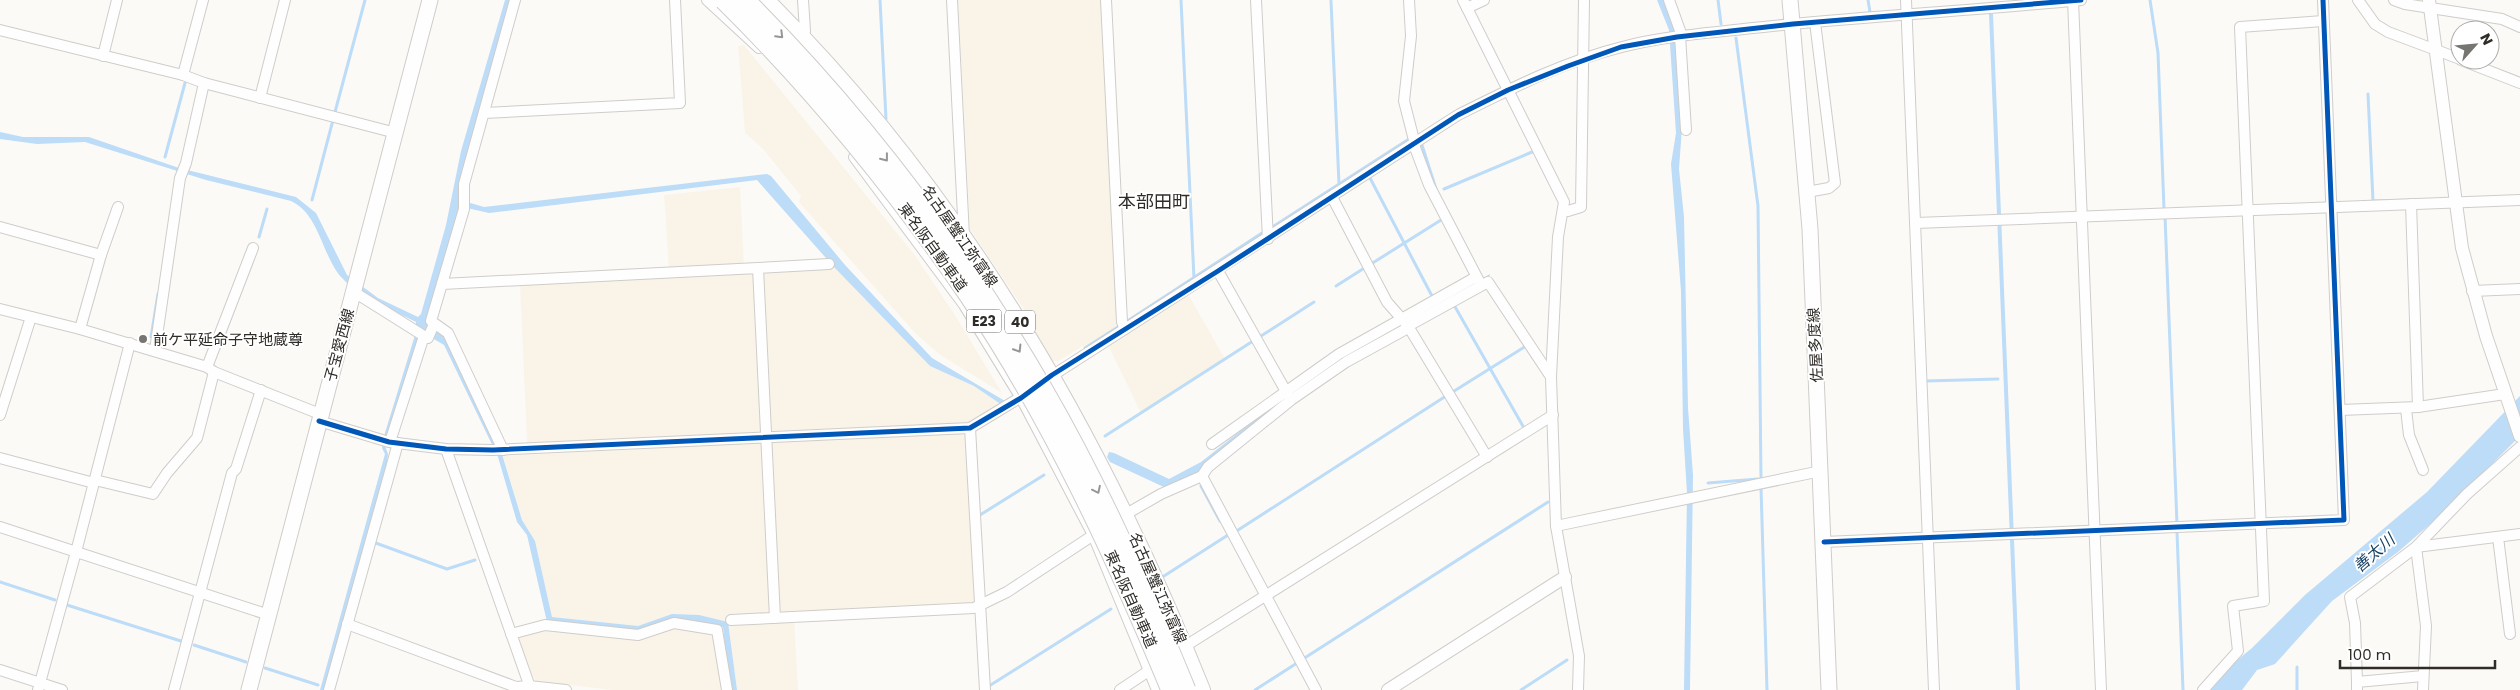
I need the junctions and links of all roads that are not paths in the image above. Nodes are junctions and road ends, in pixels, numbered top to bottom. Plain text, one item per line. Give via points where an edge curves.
1 (117, 0) edge
2 (202, 0) edge
3 (285, 0) edge
4 (430, 0) edge
5 (515, 0) edge
6 (675, 0) edge
7 (706, 0) edge
8 (724, 0) edge
9 (745, 0) edge
10 (766, 0) edge
11 (804, 0) edge
12 (952, 0) edge
13 (1106, 0) edge
14 (1256, 0) edge
15 (1409, 0) edge
16 (1484, 0) edge
17 (1584, 0) edge
18 (1669, 0) edge
19 (1790, 0) edge
20 (1906, 0) edge
21 (2076, 0) edge
22 (2323, 0) edge
23 (2358, 0) edge
24 (2394, 0) edge
25 (2429, 3) edge
26 (1465, 4) edge
27 (1908, 16) junction
28 (1815, 22) junction
29 (2324, 22) junction
30 (1793, 24) junction
31 (2520, 27) edge
32 (0, 30) edge
33 (802, 36) junction
34 (1676, 37) junction
35 (2437, 51) junction
36 (103, 56) junction
37 (2450, 56) edge
38 (1584, 60) junction
39 (2486, 70) edge
40 (183, 75) junction
41 (204, 83) junction
42 (2520, 84) edge
43 (1508, 90) junction
44 (260, 98) junction
45 (484, 113) junction
46 (1686, 130) dead end
47 (396, 133) junction
48 (1415, 144) junction
49 (1807, 192) junction
50 (1332, 197) junction
51 (2520, 200) edge
52 (2454, 202) junction
53 (2411, 204) junction
54 (2331, 206) junction
55 (118, 207) dead end
56 (1563, 209) junction
57 (2248, 210) junction
58 (2081, 216) junction
59 (1916, 223) junction
60 (0, 227) edge
61 (1268, 239) junction
62 (964, 242) junction
63 (253, 248) dead end
64 (101, 255) junction
65 (829, 264) dead end
66 (758, 268) junction
67 (1218, 271) junction
68 (1479, 281) junction
69 (442, 284) junction
70 (355, 286) junction
71 (2520, 289) edge
72 (2472, 292) junction
73 (0, 309) edge
74 (31, 317) junction
75 (1405, 323) junction
76 (434, 324) junction
77 (80, 329) junction
78 (1125, 329) junction
79 (426, 336) junction
80 (130, 343) junction
81 (155, 350) junction
82 (210, 370) junction
83 (1052, 376) junction
84 (1550, 377) junction
85 (261, 390) junction
86 (1288, 395) junction
87 (1021, 398) junction
88 (2507, 399) junction
89 (2418, 407) junction
90 (2406, 409) junction
91 (2340, 410) junction
92 (0, 415) edge
93 (1553, 415) junction
94 (320, 418) junction
95 (970, 428) junction
96 (2520, 436) edge
97 (766, 437) junction
98 (390, 442) junction
99 (1212, 444) dead end
100 (2520, 446) edge
101 (446, 449) junction
102 (498, 450) junction
103 (1487, 457) junction
104 (0, 458) edge
105 (2423, 470) dead end
106 (1821, 471) junction
107 (1202, 476) junction
108 (94, 482) junction
109 (1125, 514) junction
110 (1556, 526) junction
111 (2260, 526) junction
112 (0, 527) edge
113 (2095, 532) junction
114 (2520, 534) edge
115 (1093, 535) junction
116 (2498, 537) junction
117 (1928, 538) junction
118 (1824, 542) junction
119 (2416, 547) junction
120 (76, 552) junction
121 (1565, 577) junction
122 (200, 592) junction
123 (1266, 596) junction
124 (982, 606) junction
125 (269, 615) junction
126 (775, 618) junction
127 (731, 620) dead end
128 (347, 624) junction
129 (511, 634) junction
130 (2510, 634) dead end
131 (1184, 646) junction
132 (0, 670) edge
133 (1148, 670) junction
134 (2424, 676) junction
135 (39, 686) edge
136 (2357, 686) edge
137 (530, 688) edge
138 (62, 690) edge
139 (174, 690) edge
140 (250, 690) edge
141 (329, 690) edge
142 (566, 690) edge
143 (726, 690) edge
144 (985, 690) edge
145 (1120, 690) edge
146 (1157, 690) edge
147 (1171, 690) edge
148 (1186, 690) edge
149 (1202, 690) edge
150 (1316, 690) edge
151 (1388, 690) edge
152 (1578, 690) edge
153 (1830, 690) edge
154 (1934, 690) edge
155 (2101, 690) edge
156 (2203, 690) edge
157 (2423, 690) edge

1 - 36 street
2 - 40 street
3 - 44 street
4 - 47 main road, 子宝愛西線
5 - 45 street
6 - 45 street via 680,103
7 - 87 street via 766,55 851,152 964,304
8 - 147 highway, 東名阪自動車道 / E23, bridge via 841,125 968,295 1032,399 1081,490
9 -> 148 highway, 東名阪自動車道 / E23, bridge via 787,41 852,115 980,286 1044,391 1093,483 1139,579
10 - 33 main road, 名古屋蟹江弥富線 / 40
11 - 33 street via 805,30
12 - 62 street
13 - 78 street via 1122,322
14 - 61 street
15 - 48 street via 1411,36 1404,101
16 - 26 street
17 - 38 street
18 - 34 street
19 - 30 main road, 佐屋多度線
20 - 27 street
21 - 27 street
21 - 58 street
22 - 29 street
23 - 35 street via 2375,24
24 - 25 street via 2405,4
25 - 31 street via 2502,19
25 - 35 street
26 - 43 street
27 - 28 street
27 - 59 street
28 - 30 street
28 - 49 street via 1835,183 1829,188
29 - 54 street
29 - 57 street via 2240,27
30 - 34 street
30 - 49 main road, 佐屋多度線
32 - 36 street
33 - 62 main road, 名古屋蟹江弥富線 / 40 via 900,151
34 - 38 street via 1621,47
34 - 46 street
35 - 37 street
35 - 52 street
36 - 40 street
38 - 43 street
38 - 56 street via 1581,207 1568,211
39 - 42 street
40 - 41 street
41 - 44 street
41 - 81 street via 183,171
43 - 48 street via 1458,115
43 - 56 street via 1564,202
44 - 47 street
45 - 69 street via 464,184 464,209
47 - 70 main road, 子宝愛西線
48 - 50 street
48 - 68 street via 1429,184
49 - 106 main road, 佐屋多度線
50 - 61 street
50 - 75 street via 1387,302
51 - 52 street
52 - 53 street
52 - 72 street
53 - 54 street
53 - 89 street
54 - 57 street
54 - 91 street
55 - 64 street
56 - 84 street via 1558,237
57 - 58 street
57 - 111 street
58 - 59 street
58 - 113 street
59 - 117 street
60 - 64 street
61 - 67 street
62 - 83 main road, 名古屋蟹江弥富線 / 40 via 992,280
63 - 82 street
64 - 77 street
65 - 66 street
66 - 69 street
66 - 97 street
67 - 78 street
67 - 86 street
68 - 75 street
68 - 84 street via 1488,282
69 - 76 street via 431,321
70 - 79 street via 408,324 412,331
70 - 94 main road, 子宝愛西線
71 - 72 street
72 - 88 street
73 - 74 street
74 - 77 street
74 - 92 street
75 - 86 street
75 - 103 street
76 - 79 street
76 - 102 street via 446,329
77 - 80 street
78 - 83 street
79 - 98 street
80 - 81 street
80 - 108 street
81 - 82 street
82 - 85 street
82 - 108 street via 197,438 153,494
83 - 87 street
83 - 109 main road, 名古屋蟹江弥富線 / 40
84 - 93 street
85 - 94 street
85 - 122 street via 232,473
86 - 99 street
86 - 107 street
87 - 95 street
87 - 115 street
88 - 89 street
88 - 96 street
89 - 90 street
90 - 91 street
90 - 105 street via 2409,435
91 - 111 street via 2344,520
93 - 103 street
93 - 110 street
94 - 98 street
94 - 125 main road, 子宝愛西線
95 - 97 street
95 - 124 street
97 - 102 street
97 - 126 street
98 - 101 street
98 - 128 street
100 - 119 street
101 - 102 street
101 - 129 street
103 - 123 street
104 - 108 street
106 - 110 street
106 - 118 main road, 佐屋多度線
107 - 109 street
107 - 123 street
108 - 120 street
109 - 115 street
109 - 131 main road, 名古屋蟹江弥富線 / 40
110 - 121 street
111 - 113 street
111 - 156 street via 2264,601 2233,606 2238,651
112 - 120 street
113 - 117 street
113 - 155 street
114 - 116 street
115 - 124 street
115 - 133 street
116 - 119 street
116 - 130 street
117 - 118 street
117 - 154 street
118 - 153 main road, 佐屋多度線
119 - 134 street via 2426,626
119 - 136 street via 2350,597 2356,639
120 - 122 street
120 - 135 street
121 - 151 street
121 - 152 street via 1579,656
122 - 125 street
122 - 139 street
123 - 131 street
123 - 150 street
124 - 126 street
124 - 144 street
125 - 140 main road, 子宝愛西線
126 - 127 street
128 - 137 street via 516,687
128 - 141 street
129 - 137 street
129 - 143 street via 545,625 638,634 674,623 717,630
131 - 133 street
131 - 149 main road, 名古屋蟹江弥富線 / 40
132 - 135 street
133 - 145 street
133 - 146 street
134 - 136 street
134 - 157 street
135 - 138 street
137 - 142 street

